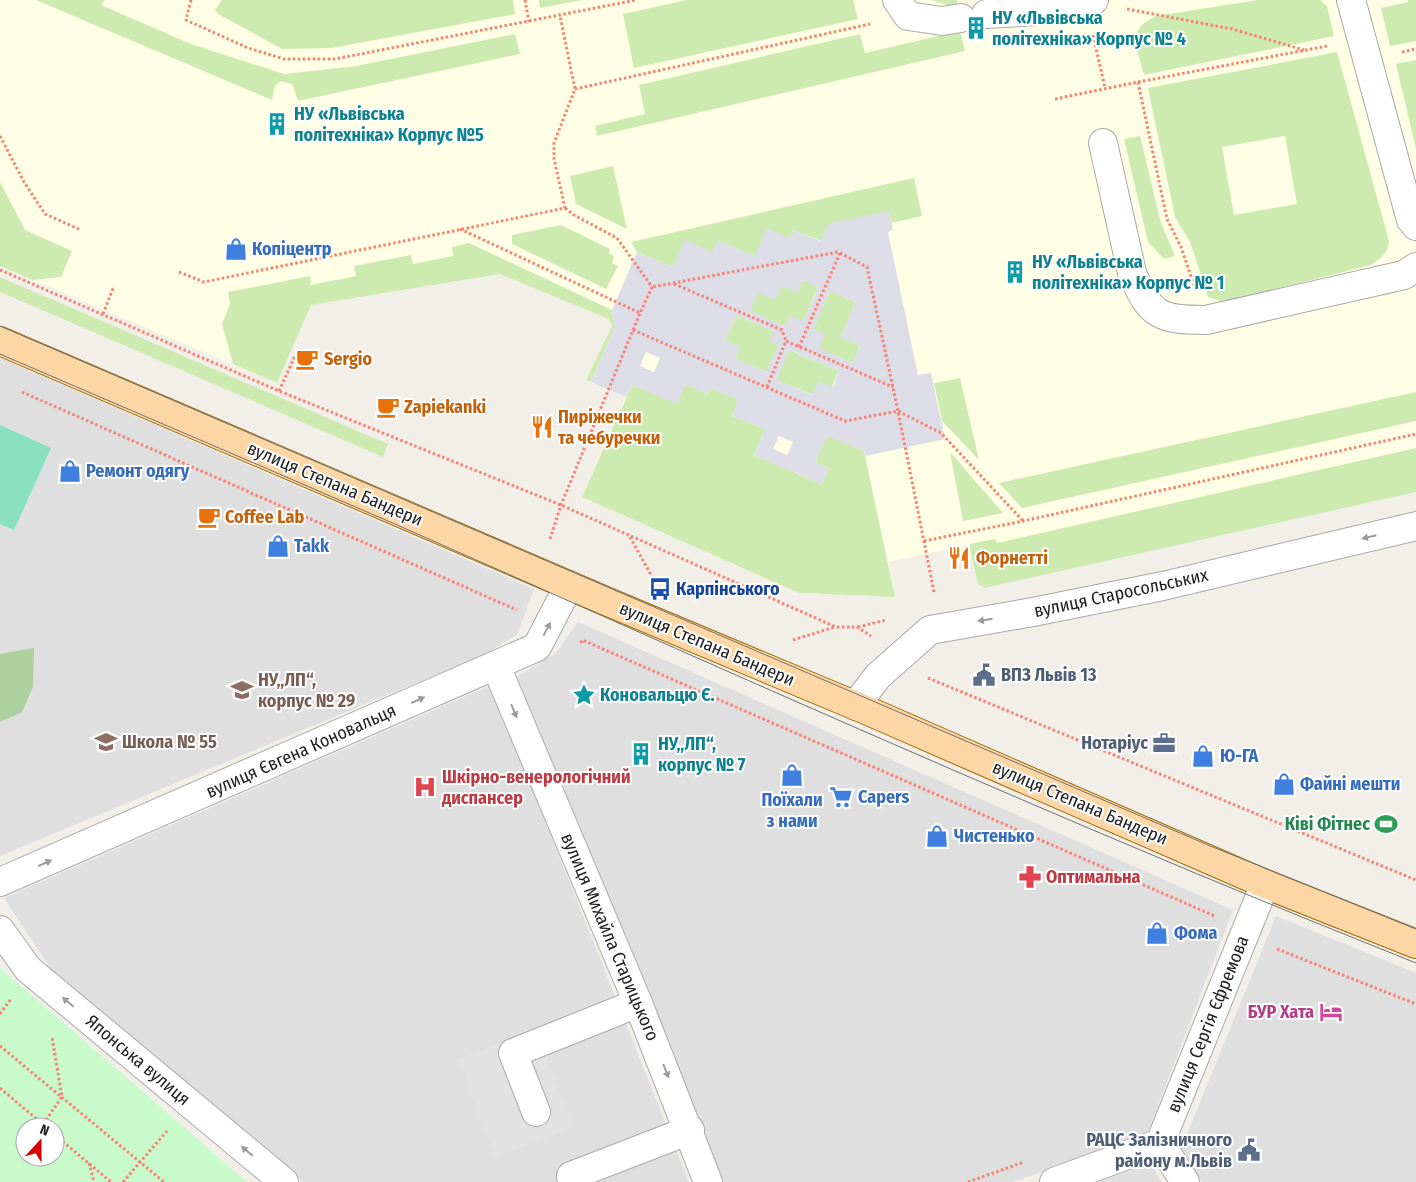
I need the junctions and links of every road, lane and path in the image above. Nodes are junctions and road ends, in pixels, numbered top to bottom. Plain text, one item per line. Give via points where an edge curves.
1 (191, 0) edge
2 (525, 0) edge
3 (636, 0) edge
4 (1351, 0) edge
5 (1090, 1) edge
6 (902, 8) edge
7 (560, 16) junction
8 (529, 22) junction
9 (1361, 39) junction
10 (1416, 49) edge
11 (1304, 50) junction
12 (1406, 51) dead end
13 (1138, 82) junction
14 (1105, 88) junction
15 (575, 89) junction
16 (1054, 99) dead end
17 (0, 136) edge
18 (1103, 143) dead end
19 (565, 208) junction
20 (1416, 226) edge
21 (460, 228) junction
22 (81, 230) dead end
23 (840, 253) junction
24 (1183, 256) dead end
25 (1416, 267) edge
26 (0, 270) edge
27 (179, 272) dead end
28 (673, 283) junction
29 (114, 286) dead end
30 (652, 288) junction
31 (640, 313) junction
32 (103, 314) junction
33 (633, 330) junction
34 (0, 341) edge
35 (786, 341) junction
36 (799, 347) junction
37 (302, 358) dead end
38 (767, 387) junction
39 (893, 387) junction
40 (18, 390) dead end
41 (279, 391) junction
42 (898, 410) junction
43 (1416, 434) edge
44 (561, 505) junction
45 (1023, 521) junction
46 (1416, 526) edge
47 (630, 536) junction
48 (550, 539) dead end
49 (924, 541) junction
50 (452, 577) dead end
51 (451, 583) junction
52 (569, 585) junction
53 (660, 589) dead end
54 (935, 597) dead end
55 (520, 612) dead end
56 (836, 627) junction
57 (582, 640) dead end
58 (879, 641) dead end
59 (784, 642) dead end
60 (496, 666) junction
61 (926, 676) dead end
62 (855, 706) junction
63 (1416, 880) edge
64 (0, 882) edge
65 (1265, 884) junction
66 (1212, 925) dead end
67 (0, 930) edge
68 (1416, 944) edge
69 (1275, 948) dead end
70 (638, 1003) junction
71 (1416, 1004) edge
72 (52, 1030) dead end
73 (0, 1046) edge
74 (0, 1088) edge
75 (62, 1097) junction
76 (191, 1104) junction
77 (536, 1112) dead end
78 (34, 1117) edge
79 (50, 1117) edge
80 (690, 1130) junction
81 (65, 1143) edge
82 (1160, 1143) junction
83 (1033, 1159) dead end
84 (140, 1162) junction
85 (89, 1163) junction
86 (94, 1182) edge
87 (110, 1182) edge
88 (123, 1182) edge
89 (164, 1182) edge
90 (284, 1182) edge
91 (573, 1182) edge
92 (708, 1182) edge
93 (968, 1182) edge
94 (1054, 1182) edge
95 (1184, 1182) edge

1 - 8 path via 186,20 248,48 284,59 335,59
2 - 8 path
3 - 7 path
4 - 9 street
5 - 6 street via 1038,11 942,21
5 - 11 path via 1232,29
5 - 14 path
6 - 15 path
7 - 8 path
7 - 15 path
9 - 11 path
9 - 20 street via 1411,220
10 - 12 path
11 - 13 path
13 - 14 path
13 - 24 path via 1167,219
14 - 16 path
15 - 19 path via 554,143 554,159
17 - 22 path via 45,214
18 - 25 street via 1132,273 1140,292 1154,311 1180,320 1206,320 1404,275
19 - 21 path
19 - 30 path via 617,238
21 - 27 path via 204,282
21 - 31 path
23 - 28 path
23 - 36 path
23 - 39 path via 867,266
26 - 32 path
28 - 30 path
28 - 35 path via 782,330
29 - 32 path
30 - 31 path
31 - 33 path
32 - 41 path
33 - 38 path
33 - 44 path
34 - 52 main road, вулиця Степана Бандери
35 - 36 path
35 - 38 path
36 - 39 path
37 - 41 path via 295,356
38 - 42 path via 845,421
39 - 42 path
40 - 51 path
41 - 44 path
42 - 45 path via 941,434
42 - 49 path
43 - 45 path
44 - 47 path
44 - 48 path
45 - 49 path
46 -> 62 street, вулиця Старосольських via 1163,586 930,630 878,676
47 - 53 path
47 - 56 path
49 - 54 path
50 - 51 path
51 - 55 path
60 -> 52 street, вулиця Євгена Коновальця via 537,647
52 - 62 main road, вулиця Степана Бандери
56 - 58 path via 857,627
56 - 59 path
57 - 66 path via 1216,916
64 -> 60 street, вулиця Євгена Коновальця
60 -> 70 street, вулиця Михайла Старицького
61 - 63 path
62 - 65 main road, вулиця Степана Бандери
65 - 68 main road, вулиця Степана Бандери
65 - 82 street, вулиця Сергія Єфремова
76 -> 67 street, Японська вулиця via 28,970
69 - 71 path
70 - 77 street via 513,1053
70 -> 80 street, вулиця Михайла Старицького
72 - 75 path
73 - 75 path
74 - 78 path
75 - 79 path
75 - 84 path
76 - 84 path
90 -> 76 street, Японська вулиця
80 - 91 street via 571,1176
80 - 92 street, вулиця Михайла Старицького
81 - 85 path
82 - 94 street
82 - 95 street
83 - 93 path
84 - 88 path
84 - 89 path
85 - 86 path
85 - 87 path

